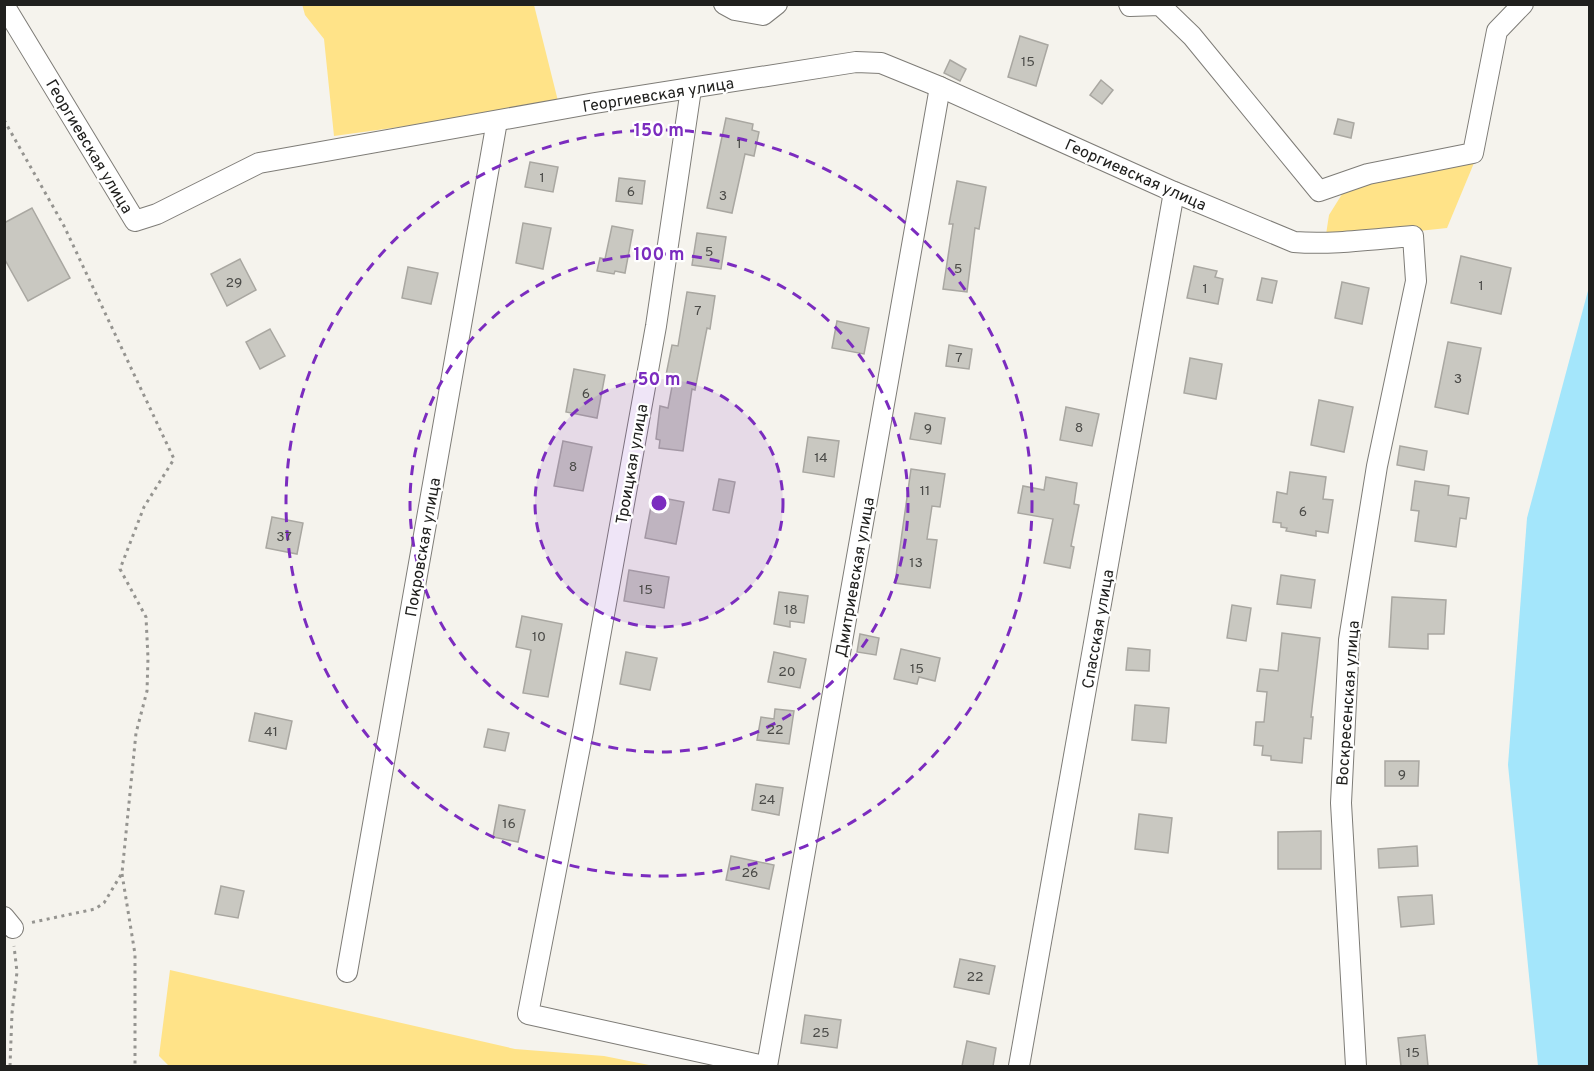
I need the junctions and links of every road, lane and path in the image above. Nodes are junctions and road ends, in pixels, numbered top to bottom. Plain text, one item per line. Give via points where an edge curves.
1 (724, 4) edge
2 (777, 4) edge
3 (1129, 4) edge
4 (1523, 4) edge
5 (4, 5) edge
6 (940, 87) junction
7 (691, 89) junction
8 (4, 120) edge
9 (497, 121) junction
10 (1174, 192) junction
11 (1413, 236) joint
12 (122, 873) junction
13 (10, 924) edge
14 (347, 972) dead end
15 (10, 1066) edge
16 (135, 1066) edge
17 (766, 1066) edge
18 (1019, 1066) edge
19 (1356, 1066) edge

1 - 2 street via 763,15
3 - 4 street via 1161,5 1192,36 1319,191 1368,174 1473,153 1497,31
5 - 9 street, Георгиевская улица via 135,221 259,163
6 - 7 street, Георгиевская улица via 881,63 856,62
6 - 10 street, Георгиевская улица
6 - 17 street, Дмитриевская улица
7 - 9 street, Георгиевская улица
7 - 17 street, Троицкая улица via 656,326 528,1014
8 - 12 path via 64,226 174,459 144,507 120,569 146,617 148,658
9 - 14 street, Покровская улица
10 - 11 street, Георгиевская улица via 1294,242
10 - 18 street, Спасская улица
11 - 19 street, Воскресенская улица via 1416,281 1377,466 1349,640 1341,804
12 - 13 path via 104,903 95,909
12 - 16 path via 135,954
13 - 15 path via 17,972

